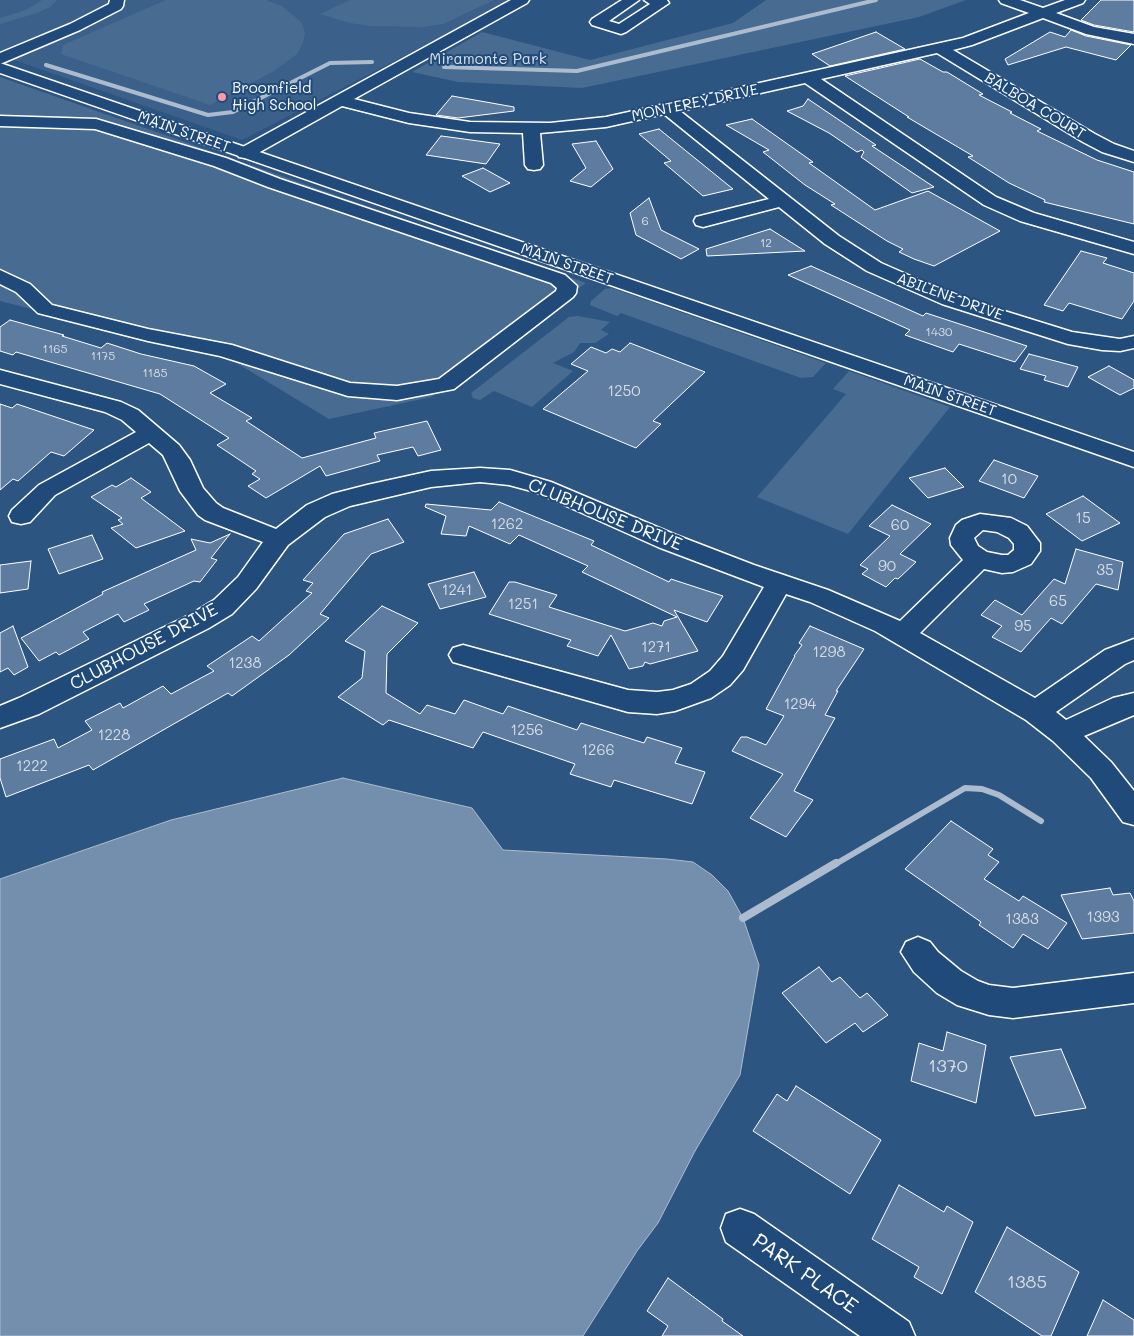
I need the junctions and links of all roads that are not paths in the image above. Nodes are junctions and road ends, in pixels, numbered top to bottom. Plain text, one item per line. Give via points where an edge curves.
1 (117, 0) edge
2 (522, 0) edge
3 (632, 0) edge
4 (650, 0) edge
5 (1006, 0) edge
6 (1078, 0) edge
7 (1043, 14) junction
8 (1134, 39) edge
9 (939, 48) junction
10 (0, 59) edge
11 (0, 68) edge
12 (809, 78) junction
13 (340, 100) junction
14 (668, 109) junction
15 (0, 120) edge
16 (531, 128) junction
17 (245, 153) junction
18 (1134, 157) edge
19 (534, 165) dead end
20 (781, 201) junction
21 (703, 221) dead end
22 (1134, 248) edge
23 (0, 276) edge
24 (1134, 342) edge
25 (0, 377) edge
26 (152, 432) junction
27 (1134, 460) edge
28 (21, 516) dead end
29 (279, 538) junction
30 (979, 559) dead end
31 (779, 583) junction
32 (903, 634) junction
33 (1134, 649) edge
34 (463, 655) dead end
35 (1134, 704) edge
36 (1036, 712) junction
37 (0, 717) edge
38 (1063, 733) junction
39 (1134, 813) edge
40 (918, 952) dead end
41 (1134, 988) edge
42 (740, 1228) dead end
43 (895, 1336) edge

1 - 10 street via 116,6 75,27
2 - 13 street
3 - 4 street via 597,22 622,28 662,3
5 - 7 street
6 - 7 street, MONTEREY DRIVE
7 - 8 street via 1091,31
7 - 9 street, MONTEREY DRIVE via 985,36
9 - 12 street, MONTEREY DRIVE
9 - 18 street, BALBOA COURT via 1089,138
11 - 17 street, MAIN STREET
12 - 14 street, MONTEREY DRIVE
12 - 22 street via 990,201 1027,217
13 - 16 street, MONTEREY DRIVE via 435,123
13 - 17 street
14 - 16 street, MONTEREY DRIVE via 598,123
14 - 20 street, ABILENE DRIVE
15 - 23 street via 96,124 220,162 558,279 567,286 566,293 446,384 397,393 348,389 224,350 45,309 23,288
16 - 19 street
17 - 27 street, MAIN STREET
20 - 21 street
20 - 24 street, ABILENE DRIVE via 846,250 927,292 1068,338 1102,344
25 - 26 street via 113,407
26 - 28 street via 47,490
26 - 29 street via 171,450 192,491 207,509
29 - 31 street, CLUBHOUSE DRIVE via 316,511 341,500 432,480 480,475 510,478 544,487 667,541
29 - 37 street, CLUBHOUSE DRIVE via 242,588 223,607 28,706
30 - 32 street
31 - 32 street, CLUBHOUSE DRIVE via 843,606
31 - 34 street via 733,663 720,678 676,700 657,703 628,701
32 - 36 street, CLUBHOUSE DRIVE
33 - 36 street via 1115,657
35 - 38 street
36 - 38 street, CLUBHOUSE DRIVE
38 - 39 street, CLUBHOUSE DRIVE via 1101,770
40 - 41 street via 949,982 969,994 989,1000 1013,1002
42 - 43 street, PARK PLACE

